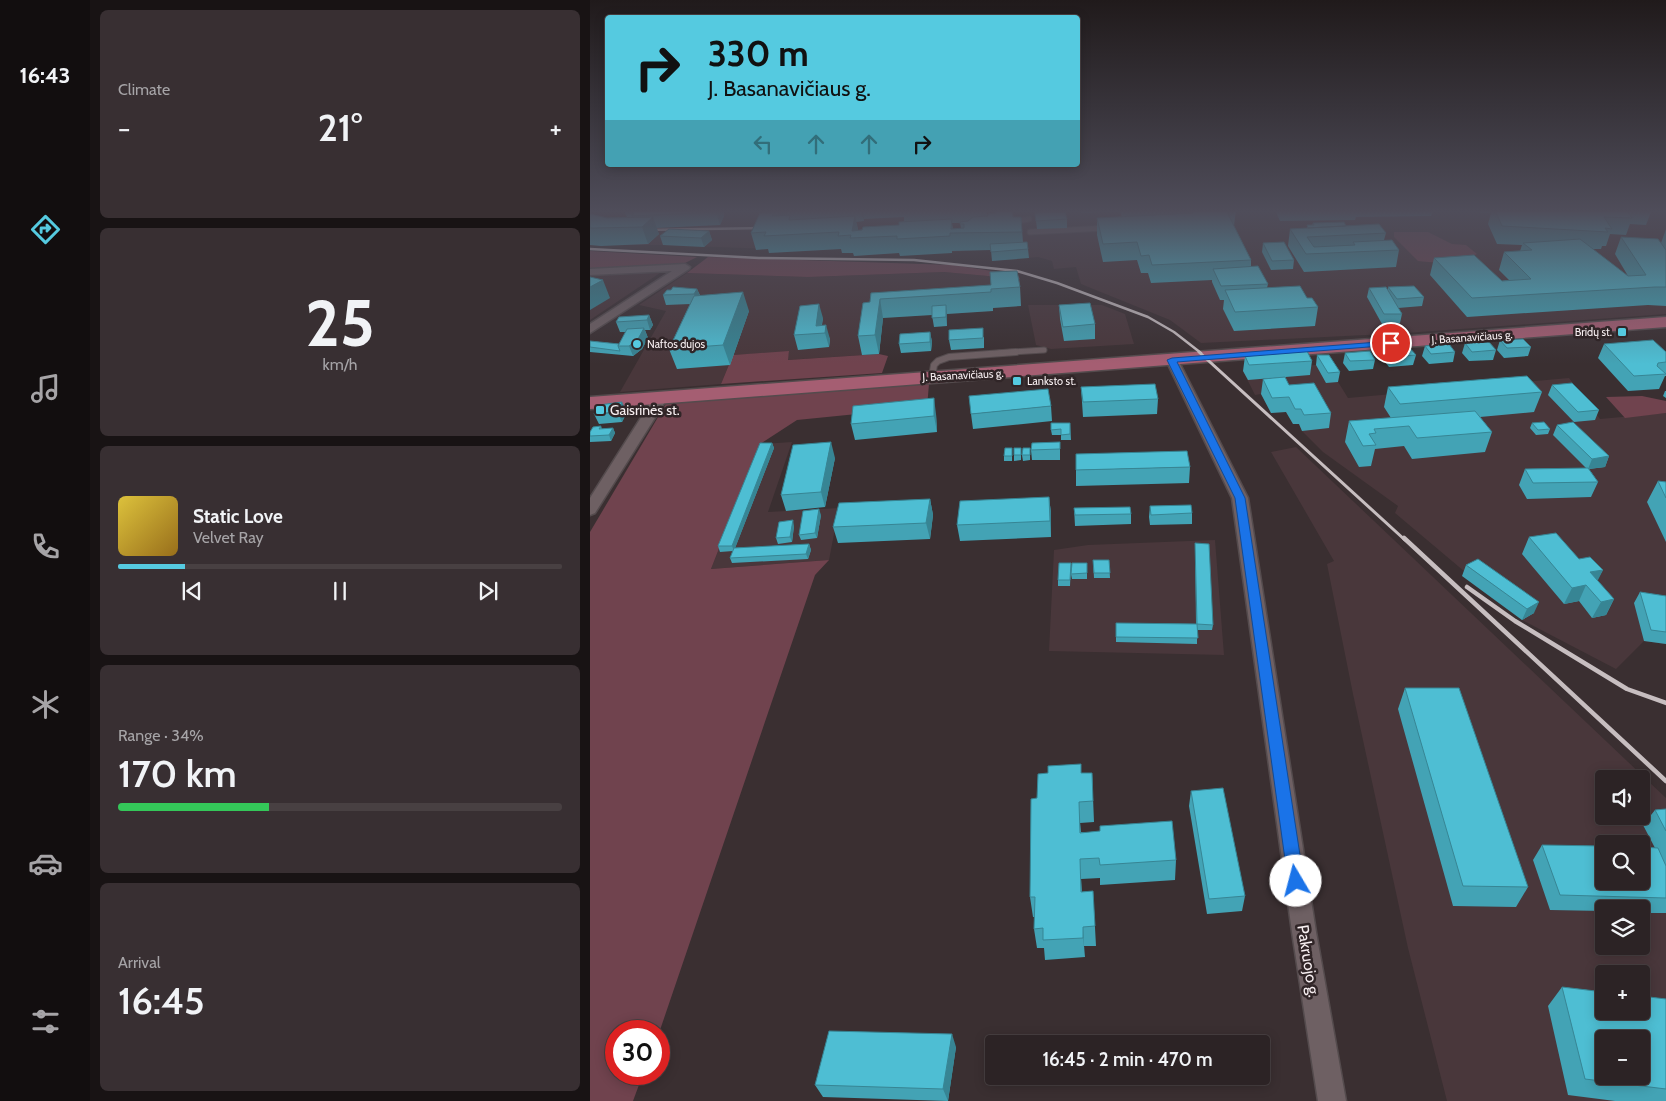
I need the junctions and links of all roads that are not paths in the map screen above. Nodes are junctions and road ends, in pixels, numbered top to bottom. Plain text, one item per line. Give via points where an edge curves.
1 (590, 272) edge
2 (1666, 322) edge
3 (590, 329) edge
4 (1044, 350) dead end
5 (1172, 360) junction
6 (932, 377) junction
7 (661, 397) junction
8 (590, 403) edge
9 (590, 510) edge
10 (1332, 1101) edge

1 - 3 street via 685,268
2 - 5 main road, J. Basanavičiaus g.
4 - 6 lane via 949,357 934,362
5 - 6 main road, J. Basanavičiaus g.
5 - 10 street, Pakruojo g. via 1240,498
6 - 7 main road, J. Basanavičiaus g.
7 - 8 main road, J. Basanavičiaus g.
7 - 9 street

